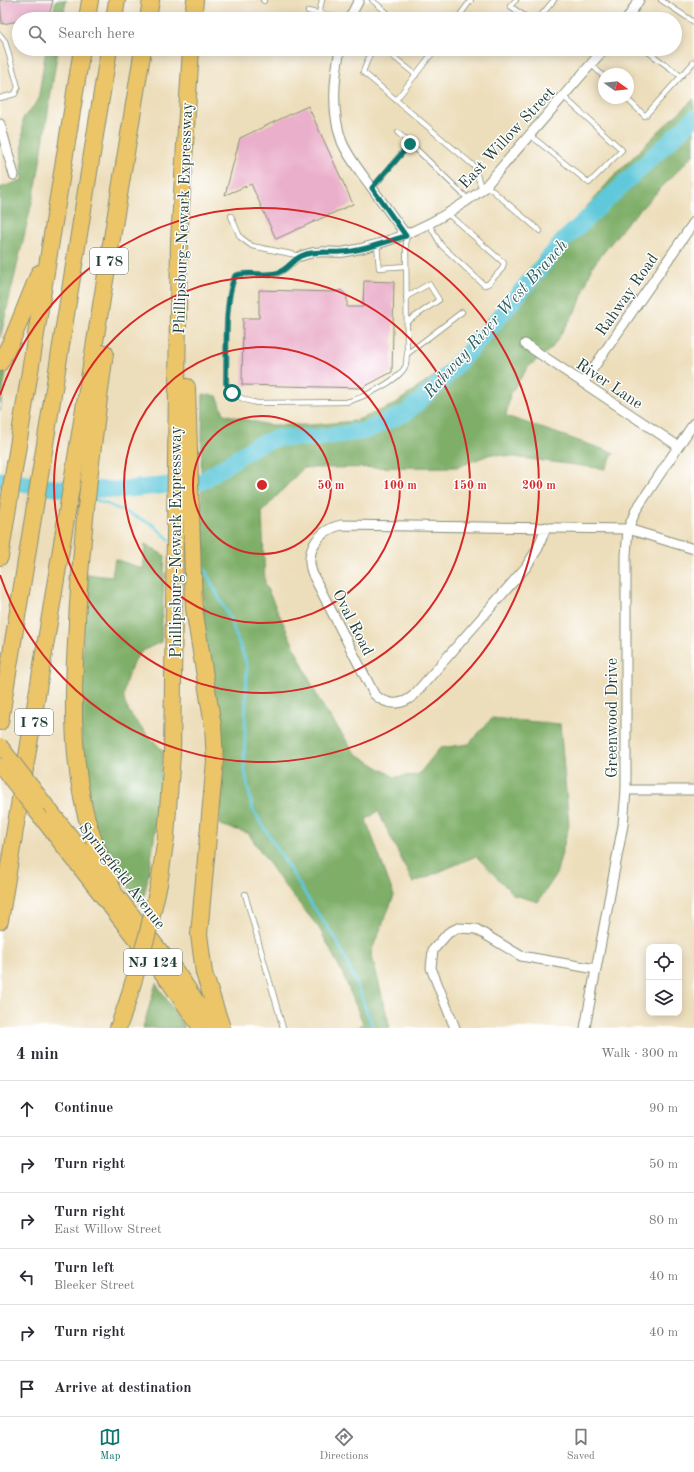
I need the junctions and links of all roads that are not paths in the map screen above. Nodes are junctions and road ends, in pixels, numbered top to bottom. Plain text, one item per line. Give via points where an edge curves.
1 (90, 0) edge
2 (117, 0) edge
3 (151, 0) edge
4 (195, 0) edge
5 (322, 0) edge
6 (359, 0) edge
7 (372, 0) edge
8 (471, 0) edge
9 (516, 0) edge
10 (554, 0) edge
11 (640, 0) edge
12 (661, 0) edge
13 (308, 11) dead end
14 (385, 11) edge
15 (88, 12) edge
16 (115, 12) edge
17 (149, 12) edge
18 (194, 12) edge
19 (314, 12) edge
20 (319, 12) edge
21 (353, 12) edge
22 (462, 12) edge
23 (519, 12) edge
24 (544, 12) edge
25 (632, 12) edge
26 (679, 12) edge
27 (682, 14) edge
28 (694, 22) edge
29 (0, 35) edge
30 (81, 56) edge
31 (108, 56) edge
32 (142, 56) edge
33 (191, 56) edge
34 (339, 56) edge
35 (369, 56) edge
36 (393, 56) edge
37 (430, 56) edge
38 (598, 56) edge
39 (654, 56) edge
40 (694, 62) edge
41 (591, 64) junction
42 (598, 71) edge
43 (416, 75) junction
44 (681, 76) junction
45 (564, 96) junction
46 (0, 98) edge
47 (396, 100) junction
48 (632, 104) edge
49 (0, 124) edge
50 (398, 133) dead end
51 (530, 135) junction
52 (410, 144) junction
53 (14, 175) dead end
54 (372, 188) junction
55 (484, 188) junction
56 (469, 200) junction
57 (448, 214) junction
58 (231, 216) dead end
59 (694, 222) edge
60 (429, 224) junction
61 (540, 231) dead end
62 (406, 236) junction
63 (377, 244) junction
64 (50, 245) junction
65 (301, 256) junction
66 (406, 266) junction
67 (406, 297) junction
68 (462, 312) dead end
69 (406, 322) junction
70 (525, 344) dead end
71 (407, 354) junction
72 (0, 362) edge
73 (583, 383) junction
74 (694, 423) edge
75 (678, 446) junction
76 (82, 474) junction
77 (183, 475) junction
78 (3, 512) edge
79 (546, 527) junction
80 (628, 529) junction
81 (694, 549) edge
82 (0, 557) edge
83 (0, 722) edge
84 (0, 745) edge
85 (0, 766) edge
86 (626, 790) junction
87 (694, 790) edge
88 (113, 890) junction
89 (245, 894) dead end
90 (0, 921) edge
91 (596, 969) junction
92 (127, 1003) junction
93 (118, 1028) edge
94 (122, 1028) edge
95 (200, 1028) edge
96 (215, 1028) edge
97 (222, 1028) edge
98 (283, 1028) edge
99 (455, 1028) edge
100 (585, 1028) edge

1 - 15 highway
2 - 16 highway
3 - 17 highway
4 - 18 highway
5 - 20 lane
6 - 21 street
7 - 14 lane
8 - 22 lane
9 - 23 lane via 510,6
10 - 24 lane
11 - 25 street
12 - 26 lane
13 - 19 lane
27 - 28 lane
29 - 46 lane via 5,41 18,87 15,94
30 - 64 highway
31 - 83 highway, I 78
32 - 76 highway via 117,210 112,295
33 - 77 highway, Phillipsburg-Newark Expressway via 179,274 187,376
34 - 54 street via 334,103 337,124 349,154
35 - 47 lane via 363,72
36 - 43 lane
37 - 43 lane
38 - 41 street, East Willow Street
39 - 44 lane
40 - 44 lane
41 - 42 lane
41 - 45 street, East Willow Street
43 - 47 lane
44 - 48 lane via 645,116
45 - 51 street, East Willow Street
45 - 51 lane via 622,150 589,183
47 - 55 lane via 474,166
49 - 53 street
50 - 52 lane
51 - 55 street, East Willow Street
52 - 54 lane
52 - 56 lane
54 - 62 street
55 - 56 street, East Willow Street
55 - 61 lane
56 - 57 street, East Willow Street
57 - 60 street, East Willow Street
57 - 60 lane via 504,263 502,269 488,284 484,285 441,245
58 - 65 lane via 240,237 252,246
59 - 73 street, Rahway Road
60 - 62 street, East Willow Street
62 - 63 street, East Willow Street
62 - 66 lane
63 - 65 street, East Willow Street via 341,252 319,252
63 - 66 lane via 379,268
64 - 72 highway via 12,340
64 - 78 highway via 11,489
65 - 71 lane via 278,273 242,273 235,276 229,303 226,383 232,393 257,403 346,402 359,398 396,377 405,366
66 - 67 lane
67 - 69 lane
67 - 69 lane via 429,284 439,300
68 - 71 lane
69 - 71 lane
70 - 73 street, River Lane
73 - 75 street, River Lane
74 - 75 street, Greenwood Drive
75 - 80 street, Greenwood Drive via 636,510
76 - 88 highway via 83,524 75,661 75,745 88,825
76 - 90 highway, I 78 via 66,523
77 - 92 highway, Phillipsburg-Newark Expressway, bridge via 175,563 172,761 166,837 159,884
77 - 97 highway via 196,624 215,761 200,905 200,947 204,973
78 - 82 highway
79 - 79 street, Oval Road via 538,548 526,567 414,695 404,702 396,703 374,694 312,572 312,547 321,535 341,525
79 - 80 street, Oval Road
80 - 81 street, Oval Road
80 - 86 street, Greenwood Drive
84 - 88 main road, Springfield Avenue / NJ 124, bridge
85 - 95 main road, Springfield Avenue / NJ 124, bridge via 169,983
86 - 87 street
86 - 91 street, Greenwood Drive via 623,825
88 - 96 main road, Springfield Avenue / NJ 124 via 186,984
89 - 98 lane
91 - 99 street via 521,956 476,929 458,928 448,933 433,950 431,968
91 - 100 street, Greenwood Drive
92 - 93 highway, Phillipsburg-Newark Expressway
92 - 94 highway

